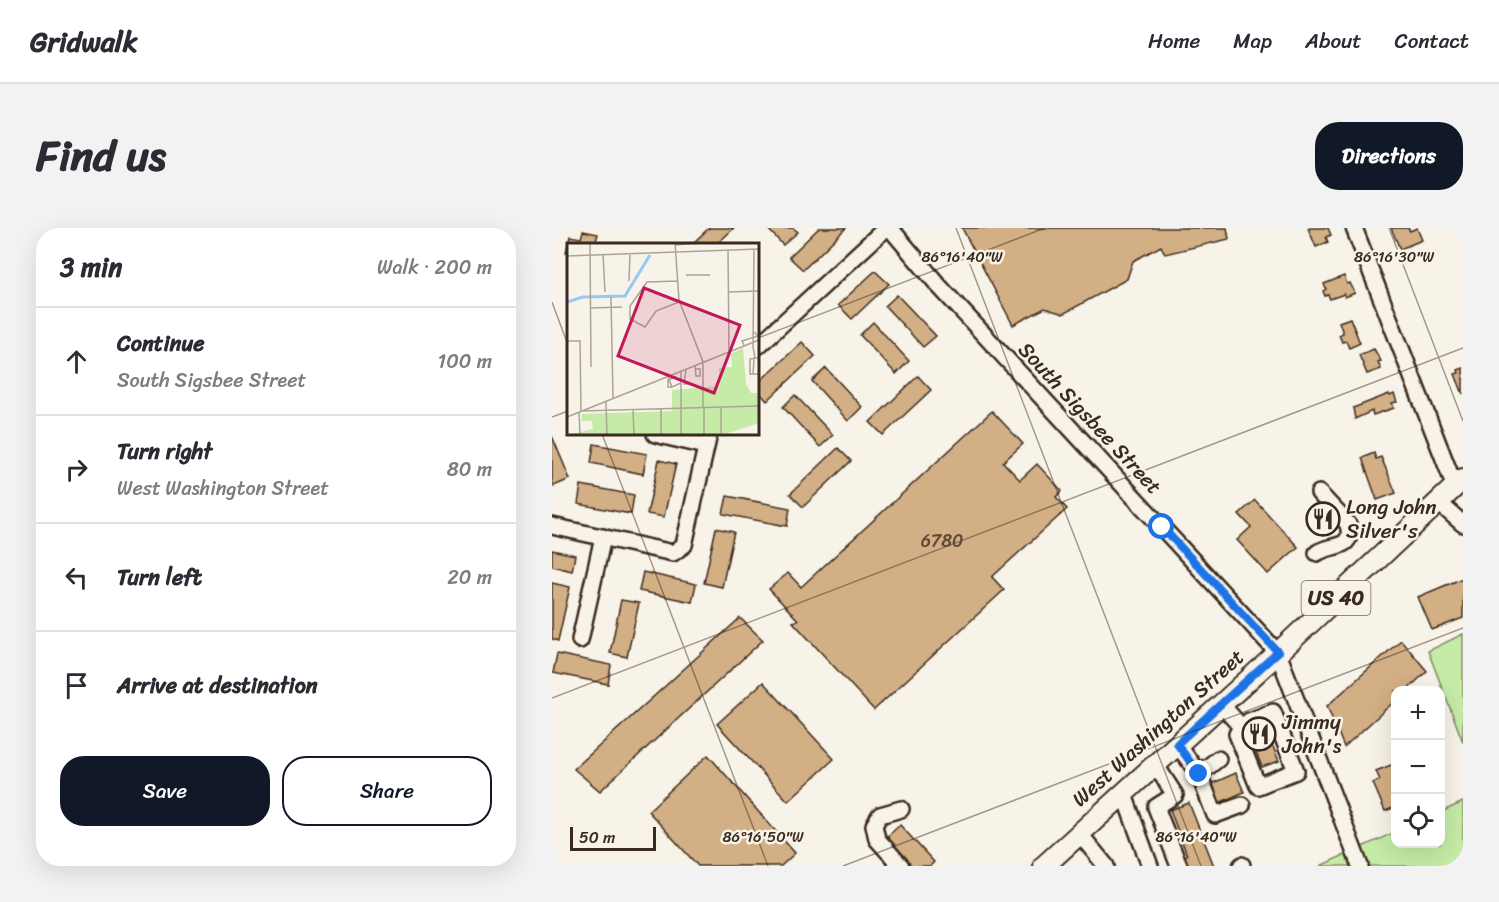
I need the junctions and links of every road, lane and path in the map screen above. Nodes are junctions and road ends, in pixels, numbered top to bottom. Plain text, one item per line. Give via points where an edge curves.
1 (888, 228) edge
2 (1354, 228) edge
3 (759, 345) edge
4 (664, 435) edge
5 (708, 440) edge
6 (1459, 483) edge
7 (1319, 493) dead end
8 (1438, 502) junction
9 (1463, 524) edge
10 (552, 526) edge
11 (603, 537) junction
12 (1317, 554) dead end
13 (580, 640) dead end
14 (1278, 652) junction
15 (1221, 704) junction
16 (1242, 728) junction
17 (1177, 744) junction
18 (1218, 759) dead end
19 (1320, 762) junction
20 (1155, 764) junction
21 (1296, 771) junction
22 (1199, 774) junction
23 (1123, 792) junction
24 (1242, 805) dead end
25 (901, 809) dead end
26 (1079, 833) junction
27 (1170, 844) junction
28 (1148, 860) edge
29 (1101, 864) edge
30 (901, 866) edge
31 (1044, 866) edge
32 (1179, 866) edge
33 (1360, 866) edge

1 - 3 street
1 - 14 street, South Sigsbee Street
2 - 6 street
4 - 5 street
5 - 11 street via 684,544 674,552
6 - 8 main road, West Washington Street / US 40
7 - 12 street via 1350,531 1344,544 1324,548
8 - 9 street
8 - 14 main road, West Washington Street / US 40
10 - 11 street
11 - 13 street
14 - 15 main road, West Washington Street / US 40
14 - 19 street, South Sigsbee Street
15 - 16 street
15 - 17 main road, West Washington Street / US 40
16 - 21 street via 1273,711
16 - 21 street via 1237,734 1258,786
17 - 20 main road, West Washington Street / US 40
17 - 22 street
18 - 22 street
19 - 21 street
19 - 33 street, South Sigsbee Street
20 - 23 main road, West Washington Street / US 40
20 - 27 street via 1175,795 1156,807
22 - 24 street via 1215,815
23 - 26 main road, West Washington Street / US 40
23 - 28 street
25 - 30 street via 880,815 874,825 877,839
26 - 29 street
26 - 31 main road, West Washington Street / US 40
27 - 28 street
27 - 32 street

